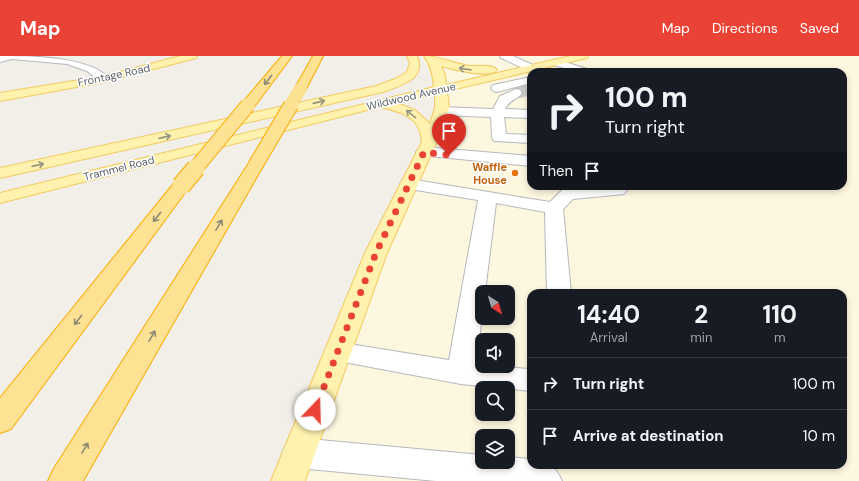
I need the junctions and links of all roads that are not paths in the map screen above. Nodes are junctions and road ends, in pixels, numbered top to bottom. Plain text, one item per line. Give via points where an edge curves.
1 (89, 56) edge
2 (192, 56) edge
3 (287, 56) edge
4 (318, 56) edge
5 (412, 56) edge
6 (505, 56) edge
7 (583, 56) edge
8 (431, 58) edge
9 (0, 59) edge
10 (68, 61) junction
11 (556, 62) junction
12 (542, 68) edge
13 (574, 68) edge
14 (527, 69) edge
15 (527, 72) tunnel mouth
16 (527, 73) tunnel mouth
17 (527, 74) tunnel mouth
18 (104, 79) junction
19 (478, 81) junction
20 (59, 87) junction
21 (497, 88) junction
22 (0, 97) edge
23 (440, 100) junction
24 (0, 101) edge
25 (380, 104) junction
26 (497, 113) junction
27 (527, 114) tunnel mouth
28 (238, 138) joint
29 (527, 139) edge
30 (427, 147) junction
31 (527, 160) edge
32 (0, 173) edge
33 (409, 184) junction
34 (618, 190) edge
35 (488, 196) junction
36 (0, 198) edge
37 (554, 208) junction
38 (559, 289) edge
39 (337, 352) junction
40 (461, 373) junction
41 (527, 380) edge
42 (0, 420) edge
43 (293, 467) edge
44 (444, 474) edge
45 (65, 481) edge
46 (545, 481) edge

1 - 10 lane
2 - 18 main road, Frontage Road
3 -> 42 highway, bridge via 181,186
45 -> 4 highway, bridge via 255,166
32 -> 5 main road via 379,89 409,76 416,69 416,62
6 - 14 lane
7 - 11 main road, Wildwood Avenue
15 -> 8 main road via 454,67
8 - 23 main road via 439,75
9 - 10 lane via 12,56
10 - 18 lane via 90,69
11 - 12 main road, Wildwood Avenue
11 - 13 lane
16 - 19 main road, Wildwood Avenue
17 - 21 lane
18 - 20 main road, Frontage Road
19 - 21 lane
19 - 23 main road, Wildwood Avenue
20 - 22 main road
20 - 24 main road
21 - 26 lane via 494,89 517,97 504,99
23 - 25 main road, Wildwood Avenue
23 - 26 lane
23 - 30 main road via 435,130
25 - 28 main road, Wildwood Avenue
30 -> 25 main road via 424,125 397,106
26 - 27 lane
26 - 29 lane via 499,138
28 - 36 main road, Trammel Road
30 - 31 lane
30 - 33 main road
33 - 35 lane
33 - 39 main road via 376,253
34 - 37 lane via 568,194
35 - 37 lane
35 - 40 lane
37 - 38 lane
39 - 40 lane
39 - 43 main road
40 - 41 lane
43 - 44 lane
44 - 46 lane via 536,475

